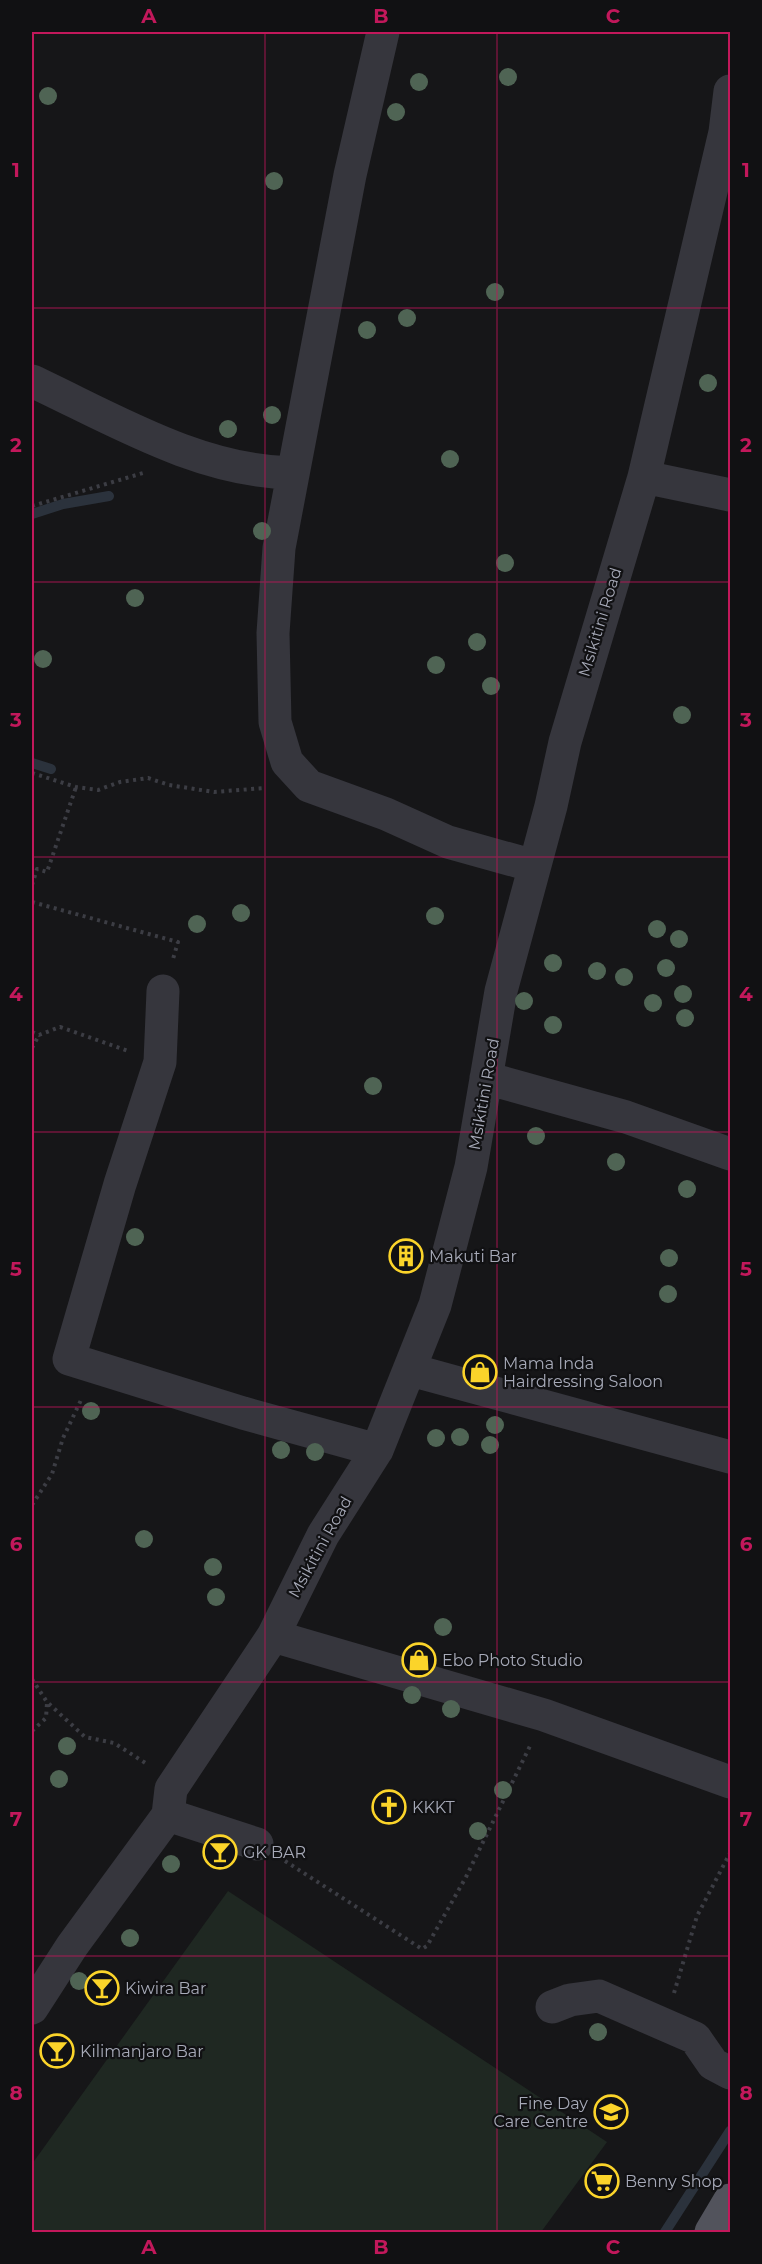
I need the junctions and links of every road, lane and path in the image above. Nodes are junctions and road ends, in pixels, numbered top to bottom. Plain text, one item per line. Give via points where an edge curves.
1 (382, 32) edge
2 (730, 91) edge
3 (32, 381) edge
4 (196, 457) junction
5 (292, 473) junction
6 (644, 477) junction
7 (730, 495) edge
8 (32, 506) edge
9 (32, 772) edge
10 (309, 786) junction
11 (76, 787) junction
12 (534, 866) junction
13 (32, 885) edge
14 (32, 902) edge
15 (164, 991) joint
16 (32, 1032) edge
17 (39, 1035) junction
18 (32, 1048) edge
19 (160, 1062) junction
20 (486, 1078) junction
21 (730, 1154) edge
22 (69, 1359) junction
23 (411, 1370) junction
24 (377, 1450) junction
25 (730, 1457) edge
26 (32, 1505) edge
27 (273, 1636) junction
28 (32, 1679) edge
29 (47, 1702) junction
30 (544, 1715) junction
31 (32, 1731) edge
32 (730, 1782) edge
33 (169, 1802) junction
34 (257, 1844) joint
35 (730, 1853) edge
36 (552, 2007) dead end
37 (32, 2008) edge
38 (666, 2024) junction
39 (730, 2073) edge
40 (730, 2200) edge
41 (711, 2232) edge

1 - 5 street
2 - 6 street, Msikitini Road via 724,132
3 - 4 street
4 - 5 street via 260,472
4 - 8 path
5 - 10 street via 279,548 273,633 275,722 286,762
6 - 7 street
6 - 12 street, Msikitini Road via 583,678
9 - 11 path
10 - 11 path via 214,792 148,778 98,790
10 - 12 street via 448,842
11 - 13 path via 47,872 37,869
12 - 20 street, Msikitini Road via 501,991
14 - 15 path via 178,942
15 - 19 street
16 - 17 path
17 - 18 path
17 - 19 path via 60,1028
19 - 22 street
20 - 21 street via 626,1117
20 - 23 street, Msikitini Road via 471,1167 435,1305
22 - 24 street
22 - 26 path via 86,1389 63,1438 52,1474
23 - 24 street, Msikitini Road
23 - 25 street
24 - 27 street, Msikitini Road via 323,1535
27 - 30 street
27 - 33 street, Msikitini Road
28 - 29 path
29 - 31 path via 46,1718
29 - 33 path via 85,1737 114,1743 144,1760
30 - 32 street
30 - 34 path via 466,1877 422,1949
33 - 34 street
33 - 37 street, Msikitini Road
35 - 38 path via 698,1916
36 - 38 street via 599,1996
38 - 39 street via 695,2038 713,2064
40 - 41 main road

